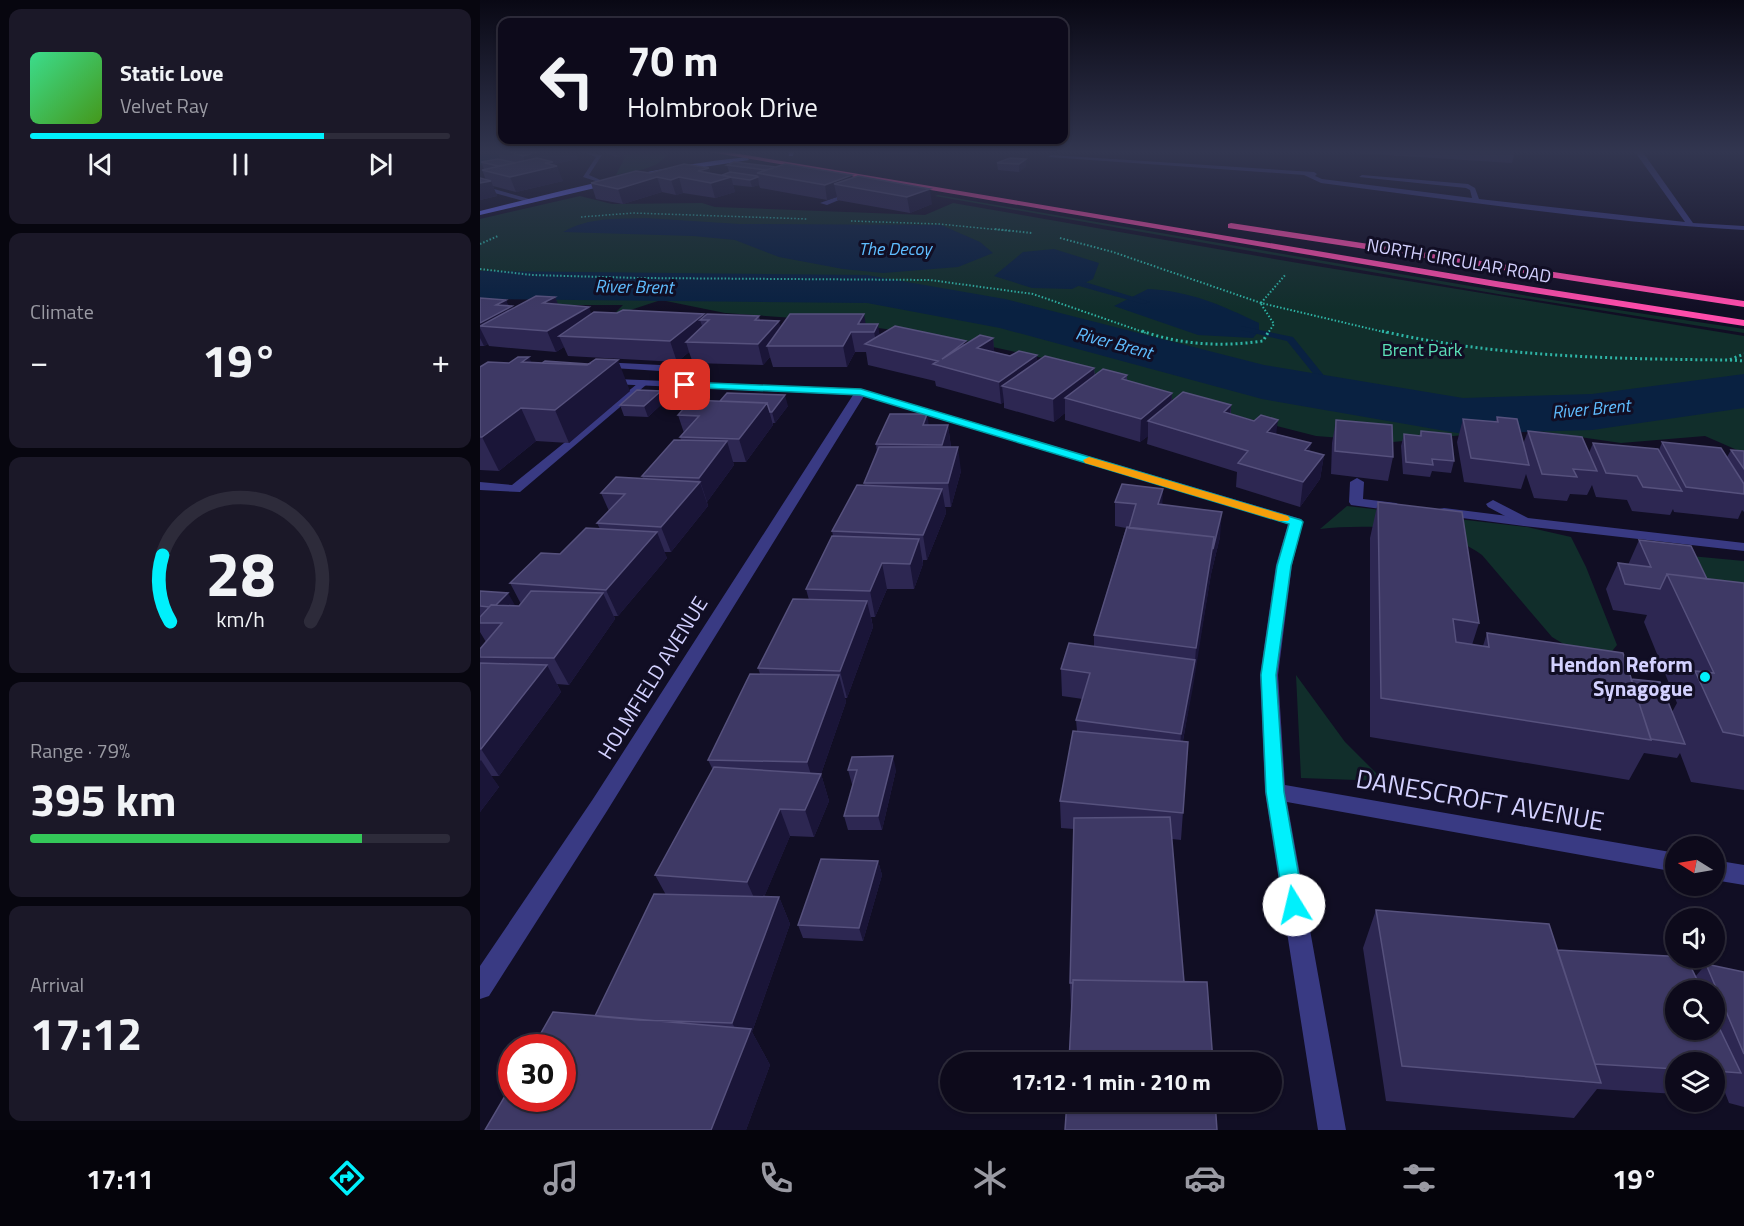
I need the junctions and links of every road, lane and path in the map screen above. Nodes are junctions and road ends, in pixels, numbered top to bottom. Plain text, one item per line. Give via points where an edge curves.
1 (519, 204) edge
2 (1019, 204) edge
3 (1491, 204) edge
4 (1675, 204) edge
5 (480, 213) edge
6 (577, 217) dead end
7 (809, 219) dead end
8 (844, 220) dead end
9 (1218, 224) dead end
10 (1690, 224) junction
11 (1744, 228) edge
12 (1037, 233) dead end
13 (1059, 237) dead end
14 (480, 269) edge
15 (1290, 270) dead end
16 (1261, 303) junction
17 (1744, 304) edge
18 (1744, 323) edge
19 (1744, 354) edge
20 (1729, 360) junction
21 (1744, 361) edge
22 (592, 365) edge
23 (660, 368) dead end
24 (616, 382) dead end
25 (642, 383) junction
26 (861, 392) junction
27 (1357, 482) dead end
28 (480, 486) edge
29 (1493, 504) dead end
30 (1412, 509) edge
31 (1435, 511) edge
32 (1524, 522) junction
33 (1744, 547) edge
34 (1275, 792) junction
35 (1665, 861) edge
36 (1725, 872) edge
37 (1744, 875) edge
38 (480, 987) edge
39 (1332, 1130) edge

1 - 5 street
2 - 18 highway, NORTH CIRCULAR ROAD
3 - 10 street
4 - 10 street
6 - 7 path via 633,213
8 - 12 path
9 - 17 highway, NORTH CIRCULAR ROAD
10 - 11 street
13 - 16 path
14 - 16 path via 532,275 639,278 930,280 1034,294 1165,339 1231,346 1263,341 1274,324
15 - 16 path
16 - 20 path via 1432,343 1620,359
19 - 20 path
20 - 21 path
22 - 23 street
24 - 25 street
25 - 26 street
25 - 28 street via 515,489
26 - 34 street via 1296,522 1284,566 1269,675
26 - 38 street, HOLMFIELD AVENUE
27 - 30 street via 1356,502
29 - 32 street
31 - 32 street
32 - 33 street
34 - 35 street, DANESCROFT AVENUE
34 - 39 street
36 - 37 street

